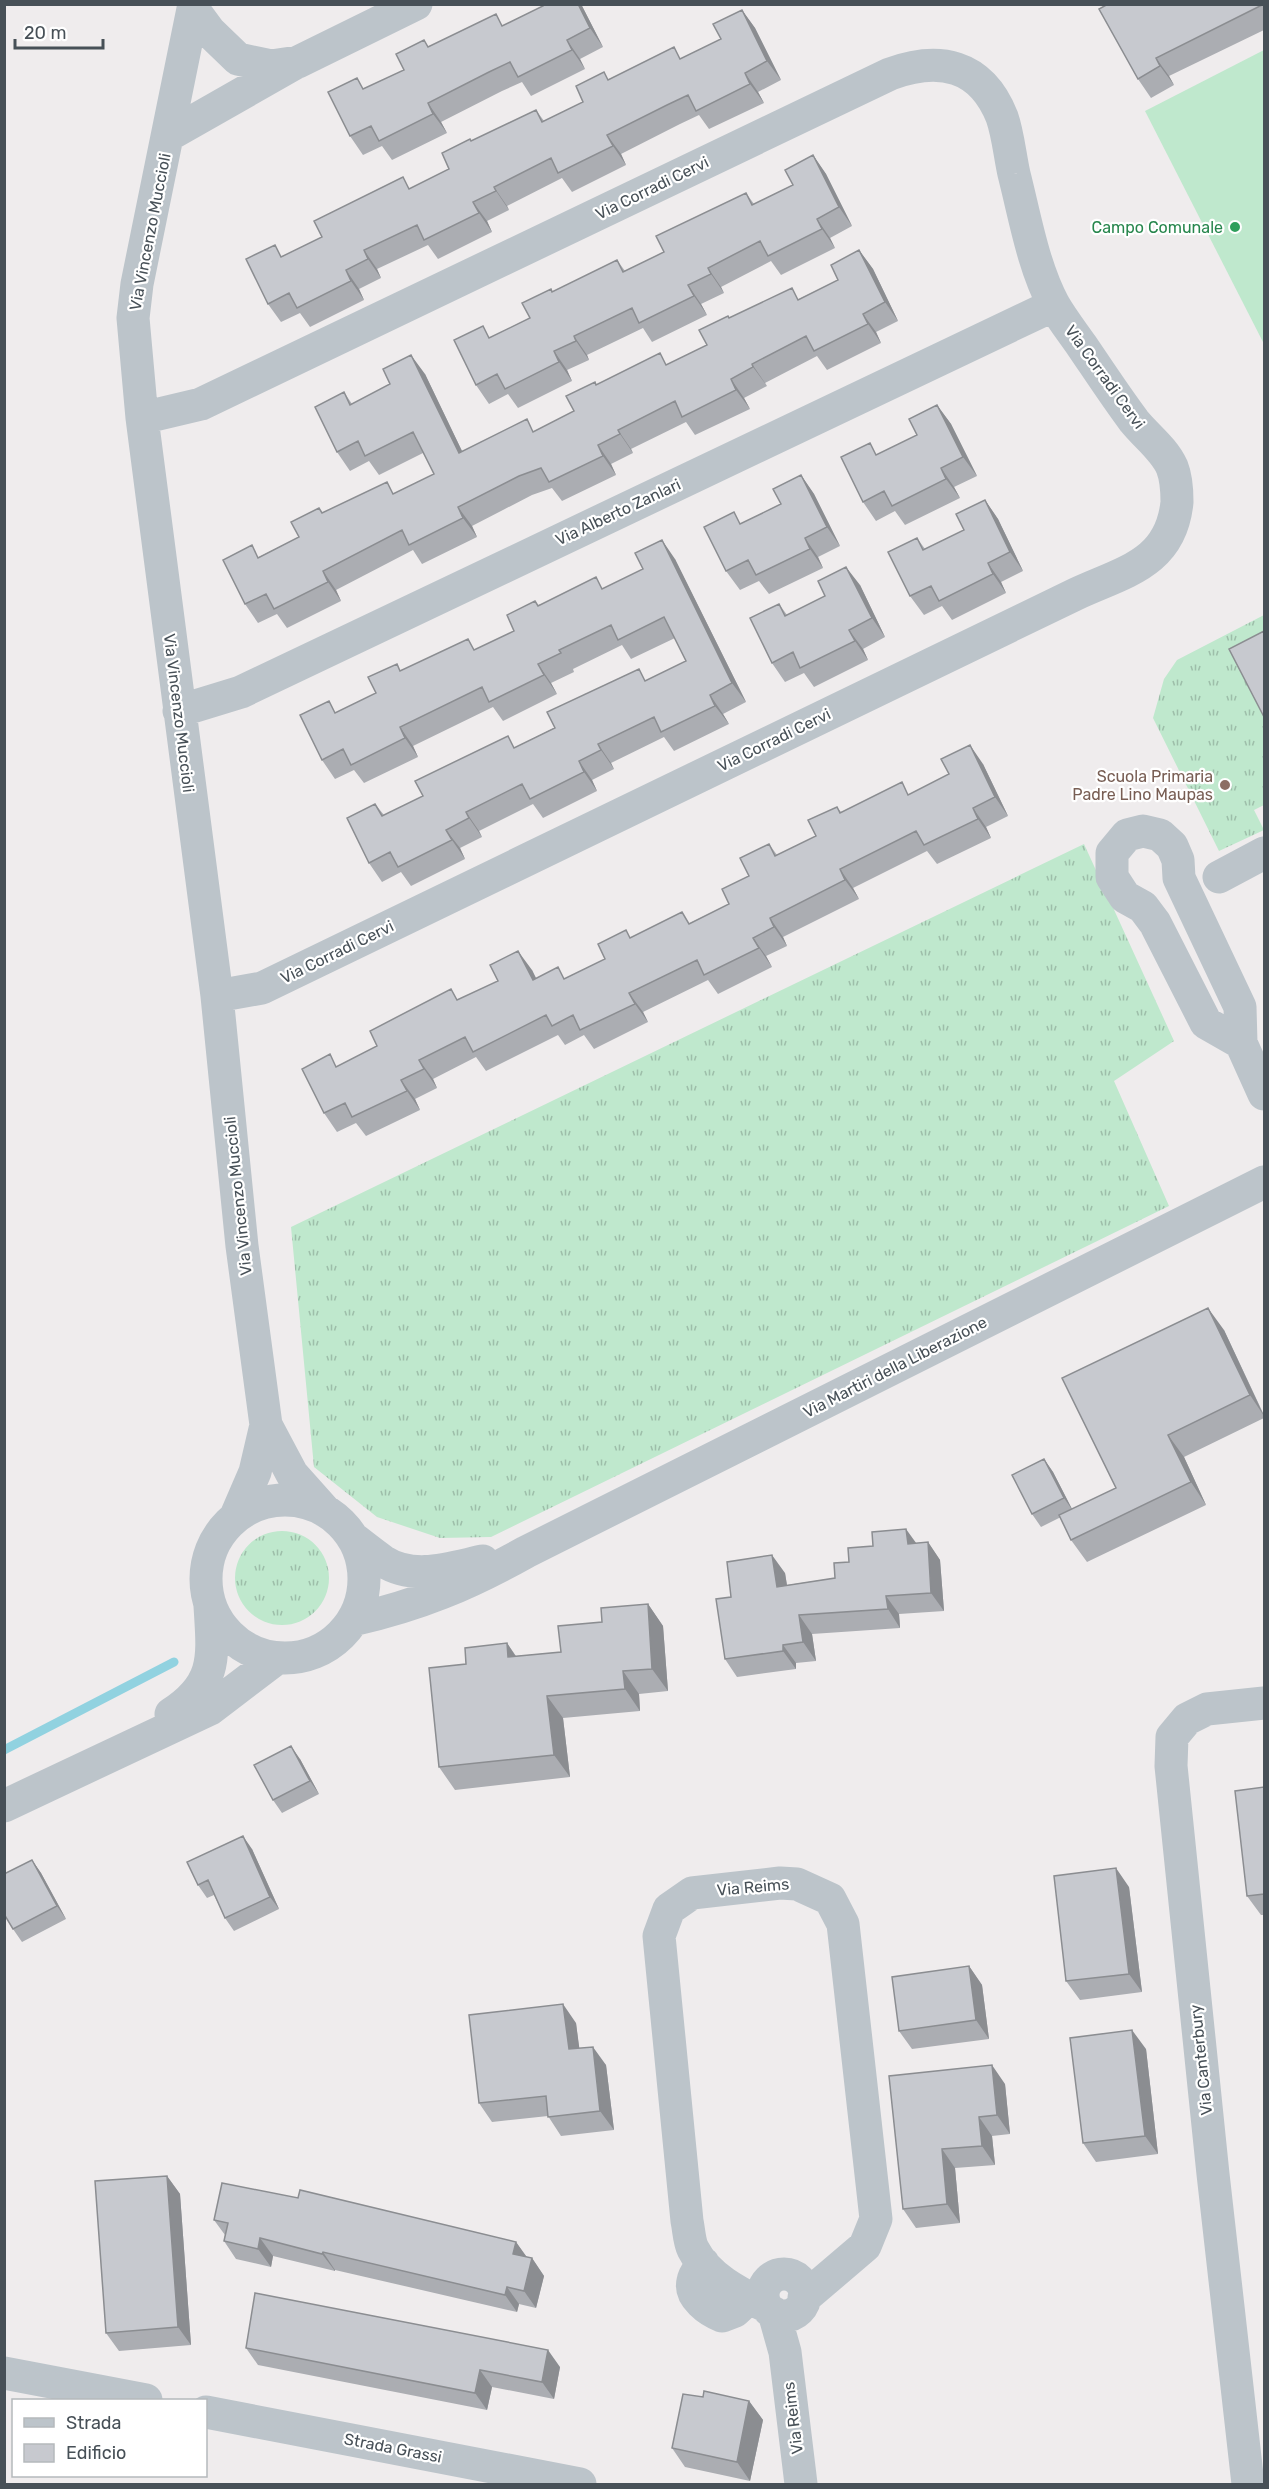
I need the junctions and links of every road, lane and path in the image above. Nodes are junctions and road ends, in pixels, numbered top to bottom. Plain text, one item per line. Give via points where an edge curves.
1 (416, 4) edge
2 (193, 7) edge
3 (298, 62) junction
4 (169, 135) junction
5 (1054, 305) junction
6 (142, 418) junction
7 (179, 711) junction
8 (1264, 853) edge
9 (1219, 876) dead end
10 (217, 996) junction
11 (1241, 1044) junction
12 (1264, 1094) edge
13 (1264, 1182) edge
14 (266, 1425) junction
15 (325, 1510) junction
16 (236, 1516) junction
17 (354, 1539) junction
18 (526, 1552) junction
19 (210, 1606) junction
20 (353, 1620) junction
21 (277, 1658) junction
22 (1264, 1702) edge
23 (104, 1758) junction
24 (4, 1806) edge
25 (779, 2297) junction
26 (4, 2373) edge
27 (141, 2399) edge
28 (207, 2412) edge
29 (580, 2484) edge
30 (801, 2484) edge
31 (1248, 2484) edge

1 - 3 street
2 - 3 street via 210,32 238,59 271,66
2 - 4 street, Via Vincenzo Muccioli
3 - 4 street
4 - 6 street, Via Vincenzo Muccioli via 133,318
5 - 6 street, Via Corradi Cervi via 1040,270 1002,119 993,99 967,73 931,64 913,65 201,404
5 - 7 street, Via Alberto Zanlari via 241,692
5 - 10 street, Via Corradi Cervi via 1135,422 1173,468 1174,520 1155,555 262,988
6 - 7 street, Via Vincenzo Muccioli
7 - 10 street, Via Vincenzo Muccioli
8 - 9 street
10 - 14 street, Via Vincenzo Muccioli via 242,1246
11 - 11 street via 1240,1007 1179,878 1172,846 1160,835 1143,831 1127,835 1112,853 1112,877 1125,897 1143,907 1155,922 1206,1023
11 - 12 street
13 - 18 street, Via Martiri della Liberazione
14 - 15 street via 292,1474
14 - 16 street via 255,1472
15 - 16 street, Via Martiri della Liberazione via 303,1502 280,1500 257,1505
15 - 17 street, Via Martiri della Liberazione
16 - 19 street, Via Martiri della Liberazione via 219,1535 209,1557 206,1582
17 - 18 street, Via Martiri della Liberazione via 385,1562 403,1570 426,1572
17 - 20 street, Via Martiri della Liberazione via 362,1558 364,1580 362,1600
18 - 20 street, Via Martiri della Liberazione via 482,1577 434,1597
19 - 21 street, Via Martiri della Liberazione via 220,1625 236,1641
19 - 23 street, Via Martiri della Liberazione via 212,1644 203,1686 188,1704
20 - 21 street, Via Martiri della Liberazione via 339,1637 320,1650 299,1657
21 - 23 street, Via Martiri della Liberazione via 210,1709
22 - 31 street, Via Canterbury via 1208,1709 1187,1719 1172,1737 1171,1766
23 - 24 street, Via Martiri della Liberazione
25 - 25 street, Via Reims via 844,2265 865,2246 876,2219 843,1924 830,1899 798,1884 780,1883 692,1893 669,1909 659,1936 687,2221 692,2247 706,2268 692,2283 693,2290 700,2302 722,2316
25 - 30 street, Via Reims
26 - 27 street
28 - 29 street, Strada Grassi

